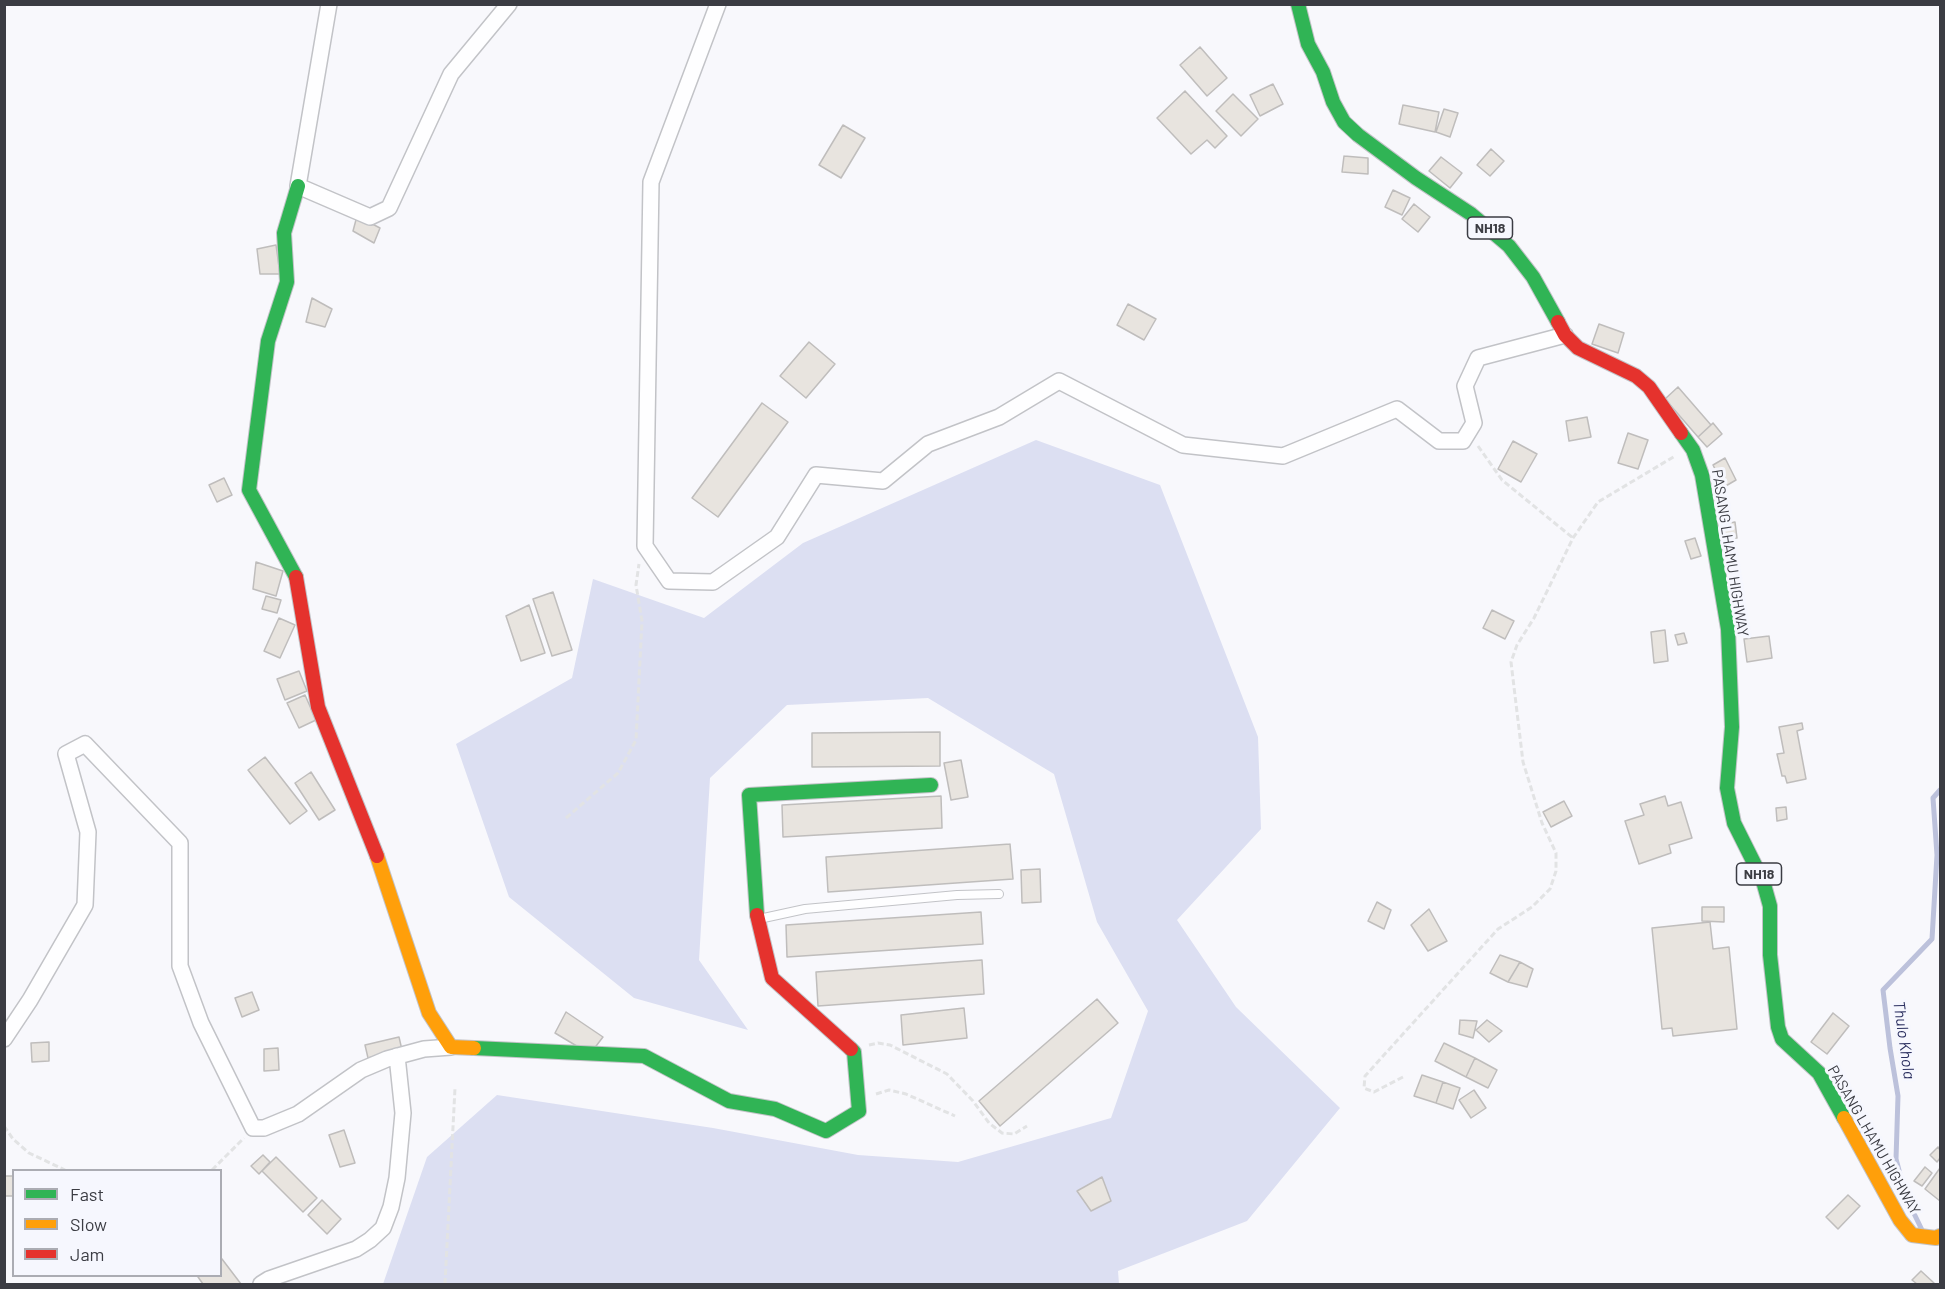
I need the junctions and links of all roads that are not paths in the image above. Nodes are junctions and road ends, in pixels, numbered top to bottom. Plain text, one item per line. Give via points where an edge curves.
1 (329, 4) edge
2 (509, 4) edge
3 (718, 4) edge
4 (1298, 4) edge
5 (298, 186) junction
6 (1565, 335) junction
7 (931, 785) dead end
8 (999, 894) dead end
9 (757, 919) junction
10 (4, 1039) edge
11 (451, 1047) junction
12 (397, 1056) junction
13 (1941, 1236) edge
14 (261, 1284) edge

1 - 5 street
2 - 5 street via 451,74 389,208 370,217
3 - 6 street via 651,182 645,546 669,581 713,582 777,537 816,475 883,481 928,444 999,417 1059,381 1183,445 1283,456 1396,409 1439,441 1463,441 1474,423 1465,386 1479,358
4 - 6 street, PASANG LHAMU HIGHWAY / NH18 via 1308,44 1344,122 1503,240 1533,277
5 - 11 street via 284,233 287,282 267,341 249,490 297,574 318,707 374,846 429,1013
6 - 13 street, PASANG LHAMU HIGHWAY / NH18 via 1578,348 1636,376 1649,387 1693,450 1702,475 1728,629 1732,727 1727,788 1734,823 1763,881 1770,906 1770,955 1778,1027 1782,1039 1819,1073 1900,1220 1912,1235
7 - 9 street via 749,795
8 - 9 lane via 805,909
9 - 11 street via 772,978 854,1052 859,1111 825,1131 775,1109 729,1101 644,1056
10 - 12 street via 85,905 88,832 66,754 85,744 180,843 180,966 201,1023 253,1128 264,1128 298,1114 360,1070
11 - 12 street
12 - 14 street via 403,1113 392,1207 382,1228 356,1249

